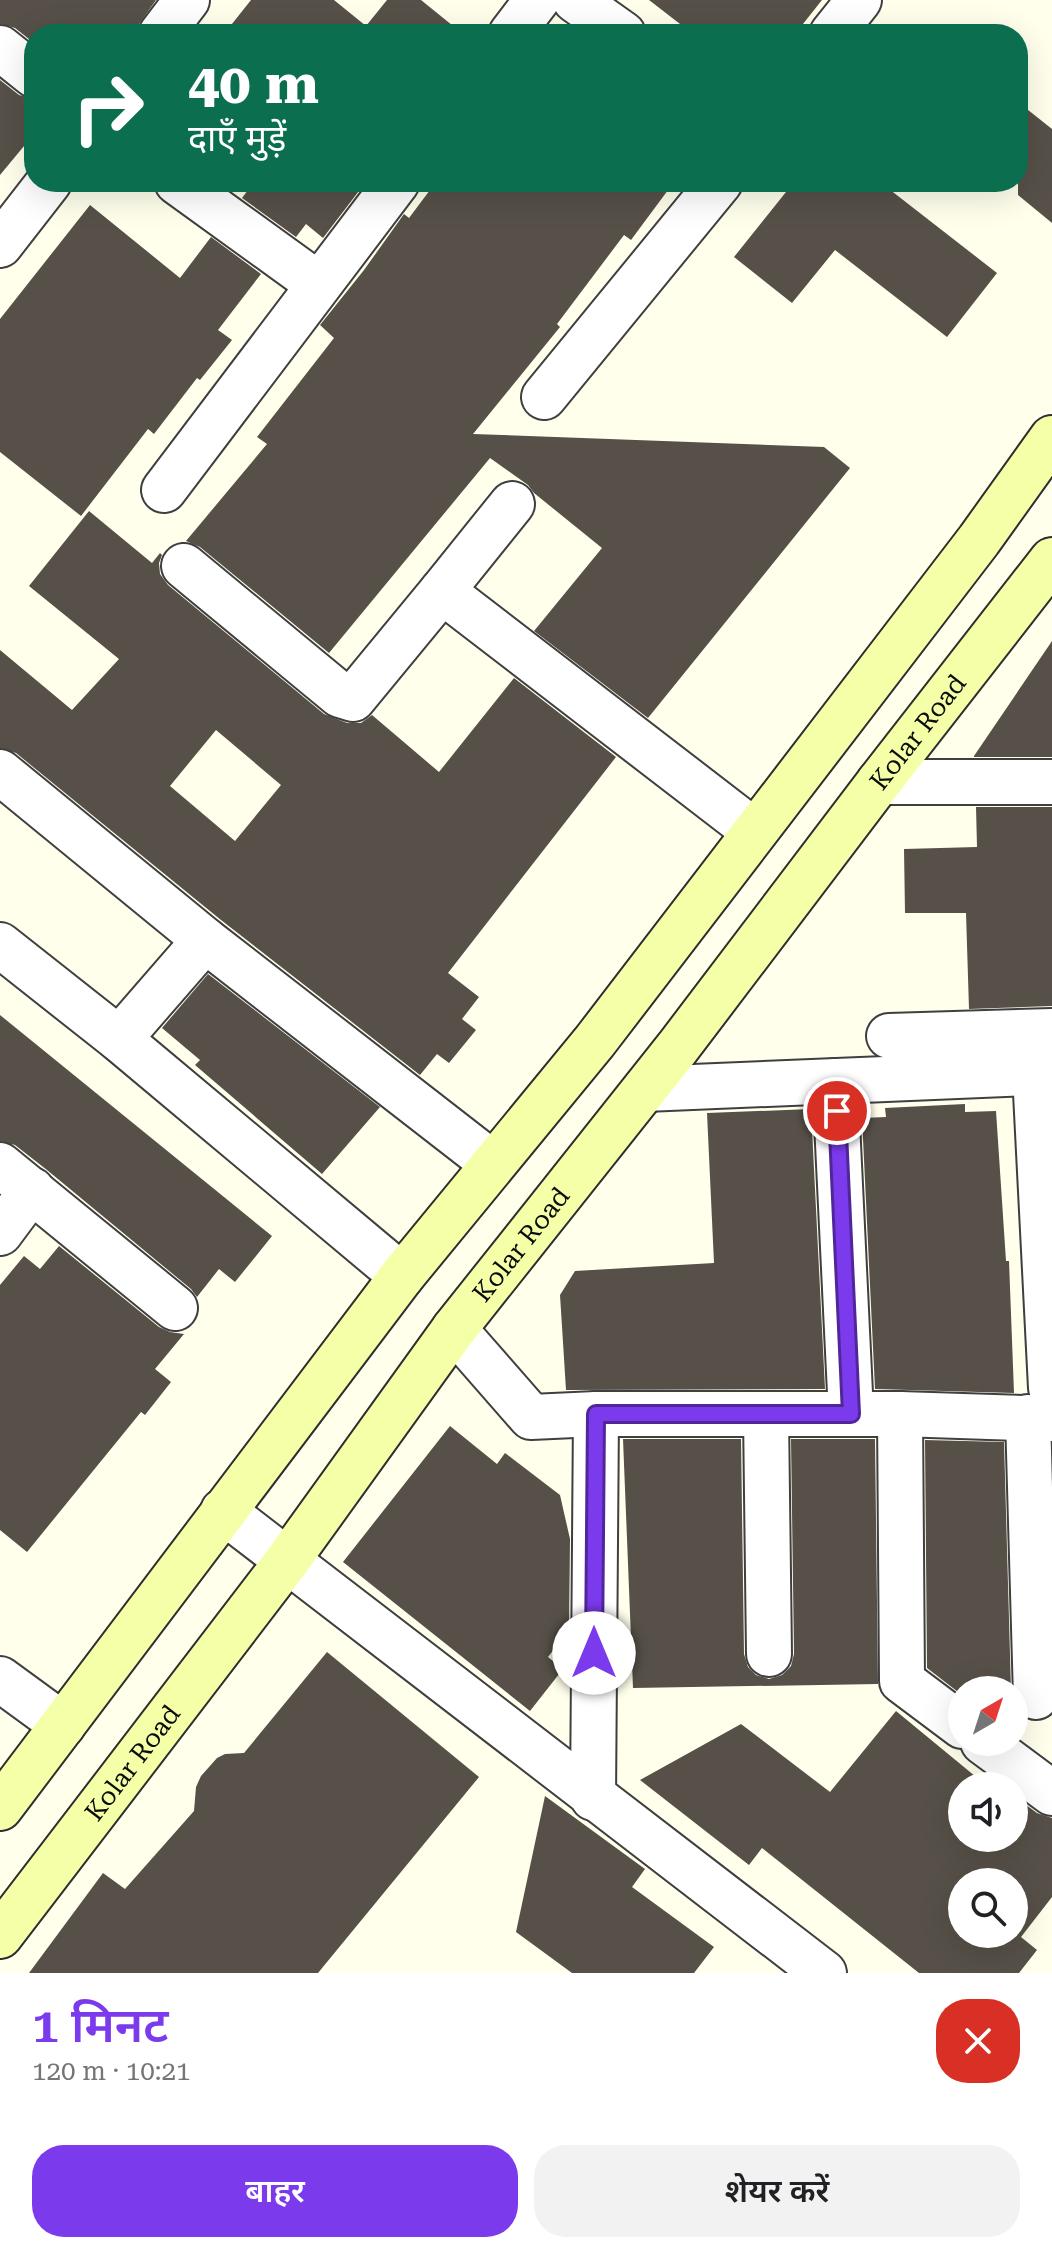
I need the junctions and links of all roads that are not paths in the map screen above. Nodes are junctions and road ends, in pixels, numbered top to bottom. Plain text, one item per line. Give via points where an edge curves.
1 (187, 0) edge
2 (537, 0) edge
3 (575, 0) edge
4 (859, 0) edge
5 (169, 24) edge
6 (519, 24) edge
7 (609, 24) edge
8 (840, 24) edge
9 (0, 48) edge
10 (24, 67) edge
11 (41, 192) edge
12 (191, 192) edge
13 (389, 192) edge
14 (712, 192) edge
15 (0, 245) edge
16 (318, 284) junction
17 (544, 397) dead end
18 (1052, 438) edge
19 (164, 490) dead end
20 (512, 504) dead end
21 (1052, 560) edge
22 (184, 566) dead end
23 (442, 591) junction
24 (0, 772) edge
25 (879, 782) junction
26 (1052, 782) edge
27 (754, 831) junction
28 (205, 940) junction
29 (0, 945) edge
30 (1052, 1031) edge
31 (889, 1036) dead end
32 (119, 1039) junction
33 (1044, 1072) edge
34 (835, 1081) junction
35 (645, 1089) junction
36 (492, 1163) junction
37 (16, 1177) edge
38 (0, 1233) edge
39 (402, 1276) junction
40 (175, 1308) dead end
41 (454, 1329) junction
42 (1044, 1408) edge
43 (596, 1414) junction
44 (766, 1414) junction
45 (851, 1414) junction
46 (900, 1414) junction
47 (223, 1511) junction
48 (287, 1561) junction
49 (769, 1654) dead end
50 (0, 1679) edge
51 (1036, 1697) dead end
52 (948, 1716) edge
53 (63, 1725) junction
54 (1002, 1756) edge
55 (1052, 1793) edge
56 (593, 1798) junction
57 (0, 1808) edge
58 (0, 1936) edge
59 (824, 1973) edge

1 - 5 street
2 - 6 street
3 - 7 street
4 - 8 street
9 - 10 street
11 - 15 street
12 - 16 street
13 - 16 street
14 - 17 street
16 - 19 street
18 - 27 main road
20 - 23 street
21 - 25 main road, Kolar Road
22 - 23 street via 340,695 353,699
23 - 27 street
24 - 28 street
25 - 26 street
25 - 35 main road, Kolar Road
27 - 36 main road via 595,1041
28 - 32 street
28 - 36 street
29 - 32 street
30 - 31 street
32 - 39 street
33 - 34 street
33 - 42 street
34 - 35 street
34 - 45 street
35 - 41 main road, Kolar Road
36 - 39 main road
37 - 38 street
37 - 40 street
39 - 47 main road
41 - 43 street via 531,1417
41 - 48 main road, Kolar Road
42 - 46 street
42 - 51 street
43 - 44 street
43 - 56 street
44 - 45 street
44 - 49 street
45 - 46 street
46 - 52 street via 902,1681
47 - 48 street
47 - 53 main road
48 - 56 street
48 - 58 main road, Kolar Road
50 - 53 street
53 - 57 main road
54 - 55 street
56 - 59 street

